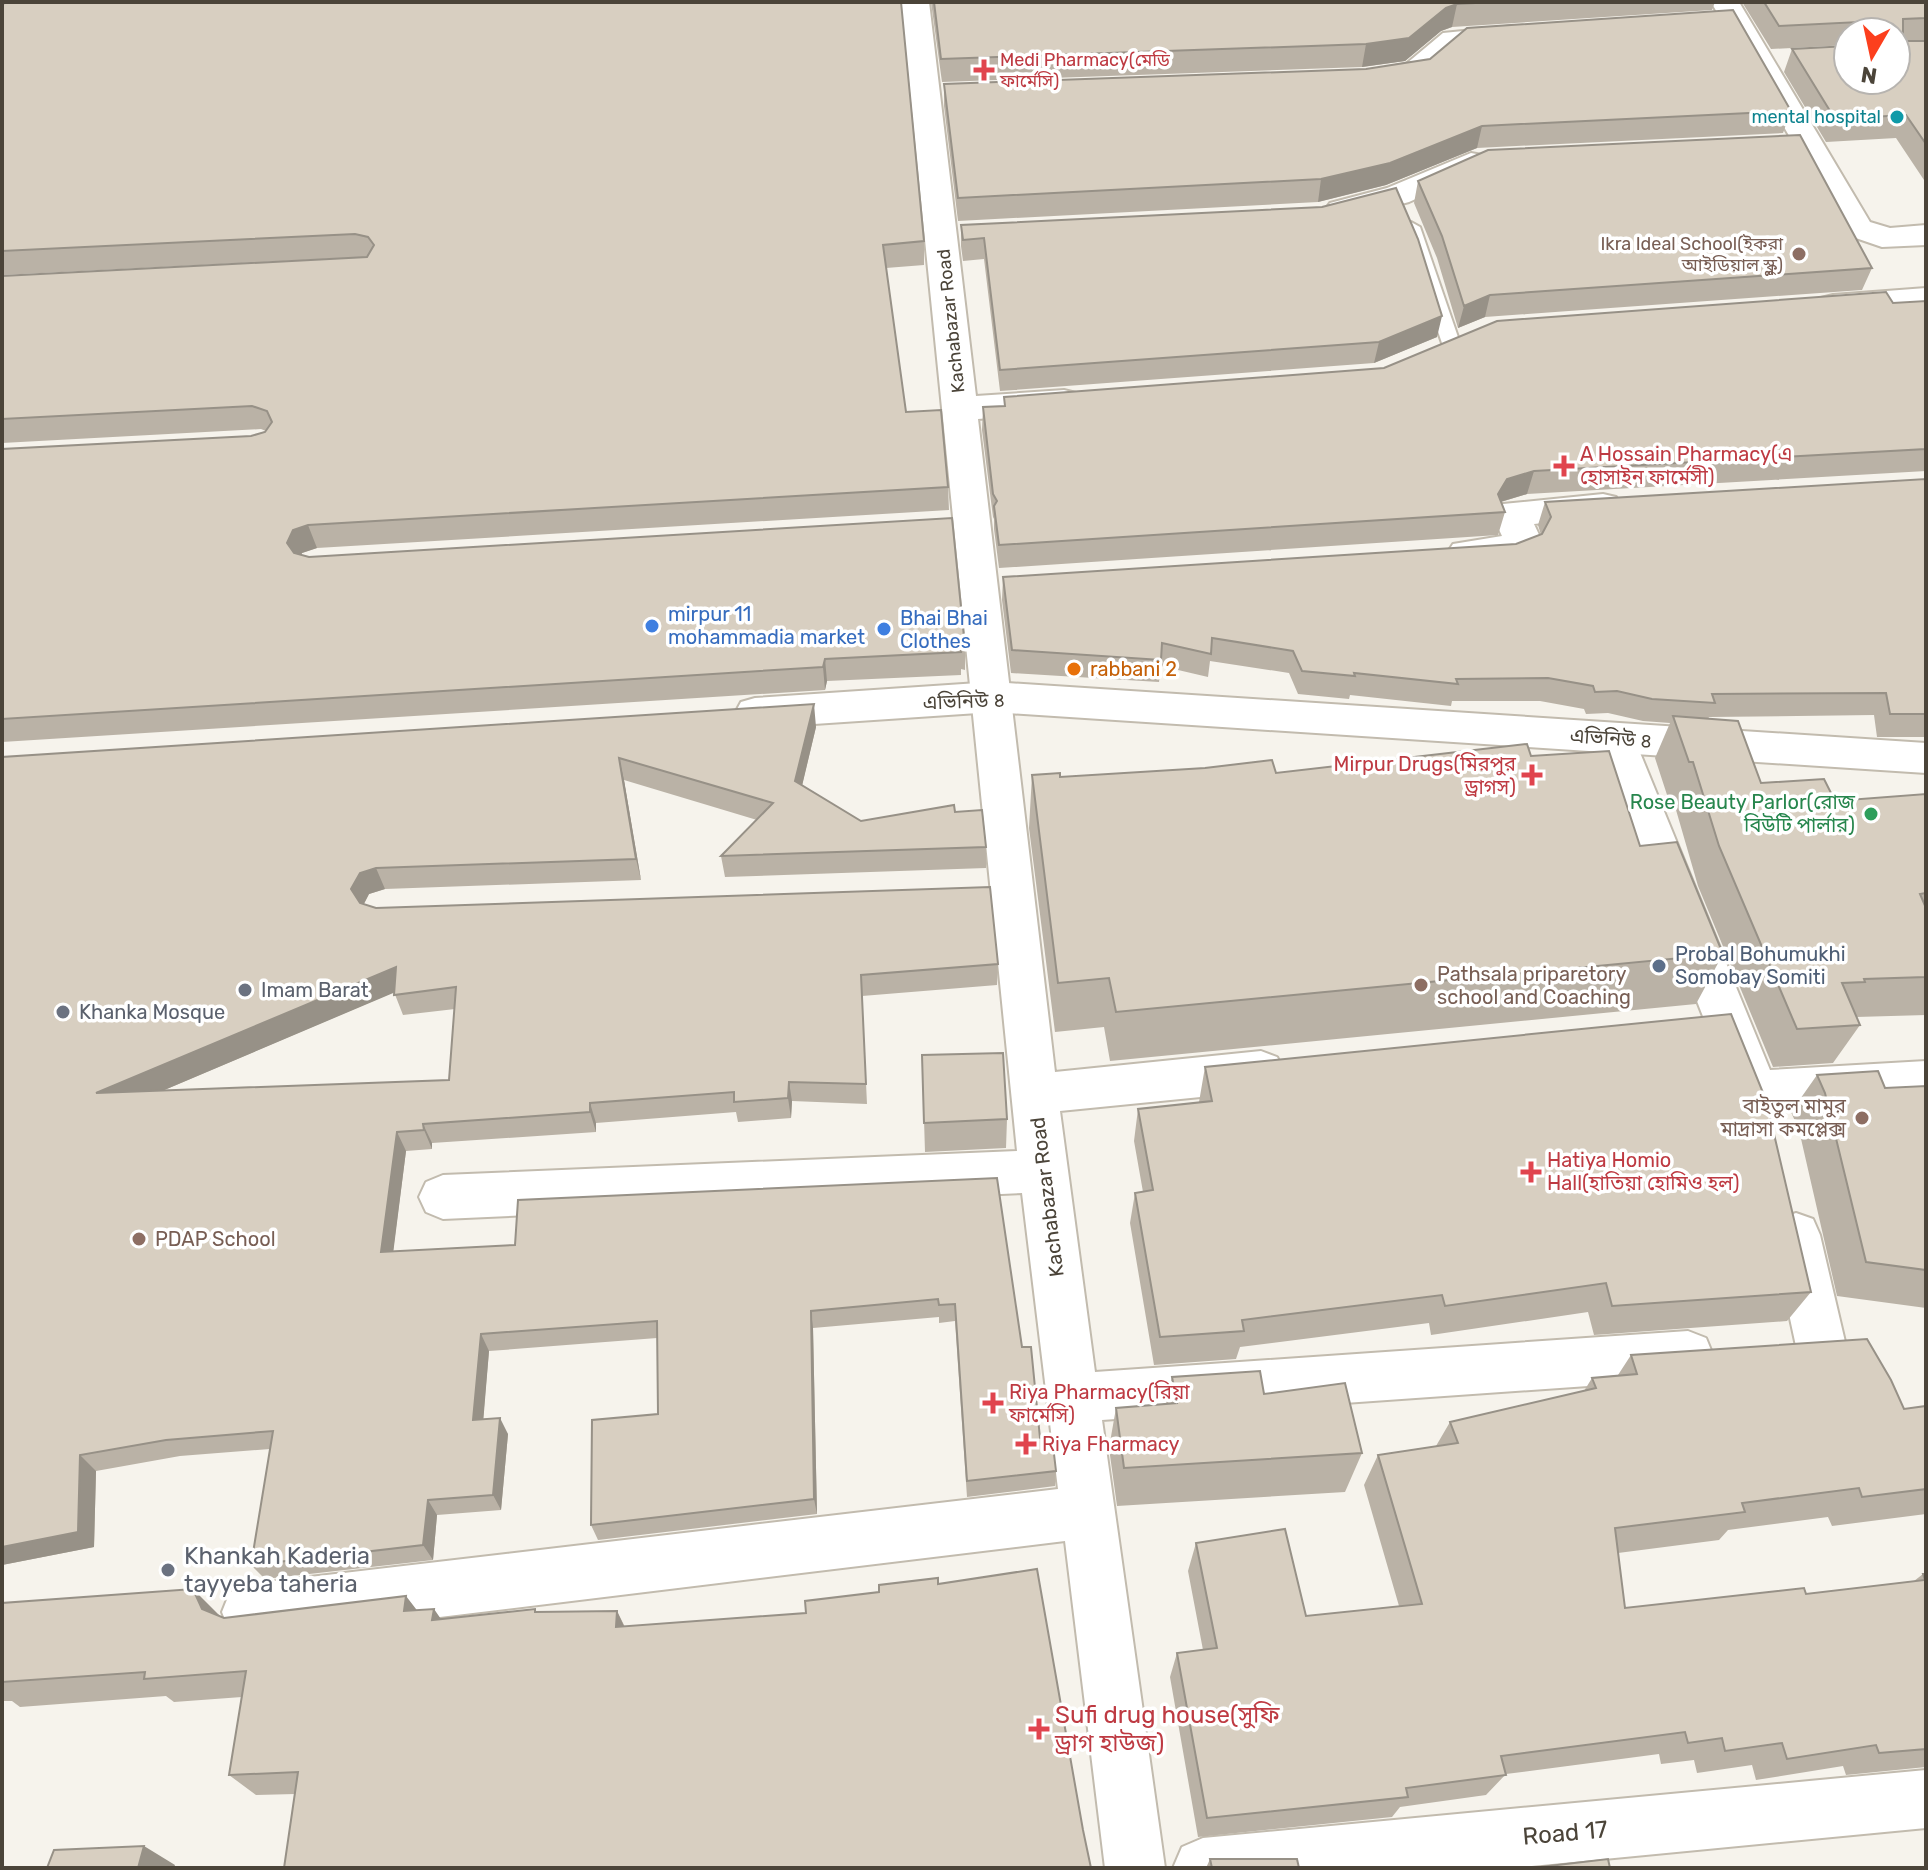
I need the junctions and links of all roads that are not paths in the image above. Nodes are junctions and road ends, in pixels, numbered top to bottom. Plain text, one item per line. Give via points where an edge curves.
1 (915, 2) edge
2 (1721, 15) edge
3 (1547, 32) edge
4 (1362, 79) edge
5 (1808, 144) junction
6 (1777, 145) edge
7 (1493, 159) edge
8 (1398, 195) junction
9 (1318, 215) edge
10 (1926, 235) edge
11 (1926, 298) edge
12 (1800, 308) edge
13 (1485, 331) edge
14 (1439, 349) joint
15 (1100, 398) edge
16 (961, 409) junction
17 (1639, 503) edge
18 (1432, 556) edge
19 (993, 697) junction
20 (723, 715) edge
21 (1614, 738) junction
22 (1926, 758) edge
23 (1729, 1023) junction
24 (1681, 1028) edge
25 (1303, 1067) edge
26 (1926, 1081) edge
27 (1035, 1094) junction
28 (1043, 1171) junction
29 (1786, 1192) edge
30 (443, 1197) dead end
31 (1072, 1398) junction
32 (1090, 1512) junction
33 (250, 1612) edge
34 (1926, 1799) edge
35 (1135, 1868) edge
36 (1203, 1868) edge

1 - 16 street, Kachabazar Road via 941,94 957,233
2 - 5 street via 1772,60
3 - 4 street via 1453,39 1415,72
5 - 6 street
5 - 10 street via 1858,228 1870,236
7 - 8 street via 1477,160
8 - 9 street
8 - 14 lane via 1425,259
11 - 12 street
13 - 14 street
15 - 16 street, Kachabazar Road
16 - 19 street, Kachabazar Road via 959,525 996,584
17 - 18 street via 1516,513 1519,547
19 - 20 street, এভিনিউ ৪
19 - 21 street, এভিনিউ ৪
19 - 27 street, Kachabazar Road via 996,888
21 - 22 street, এভিনিউ ৪
21 - 23 street
23 - 24 street
23 - 26 street via 1764,1111
25 - 27 street
27 - 28 street, Kachabazar Road
28 - 30 street
28 - 31 street, Kachabazar Road
29 - 31 street via 1796,1352
31 - 32 street, Kachabazar Road
32 - 33 street
32 - 35 street, Kachabazar Road
34 - 36 street, Road 17

